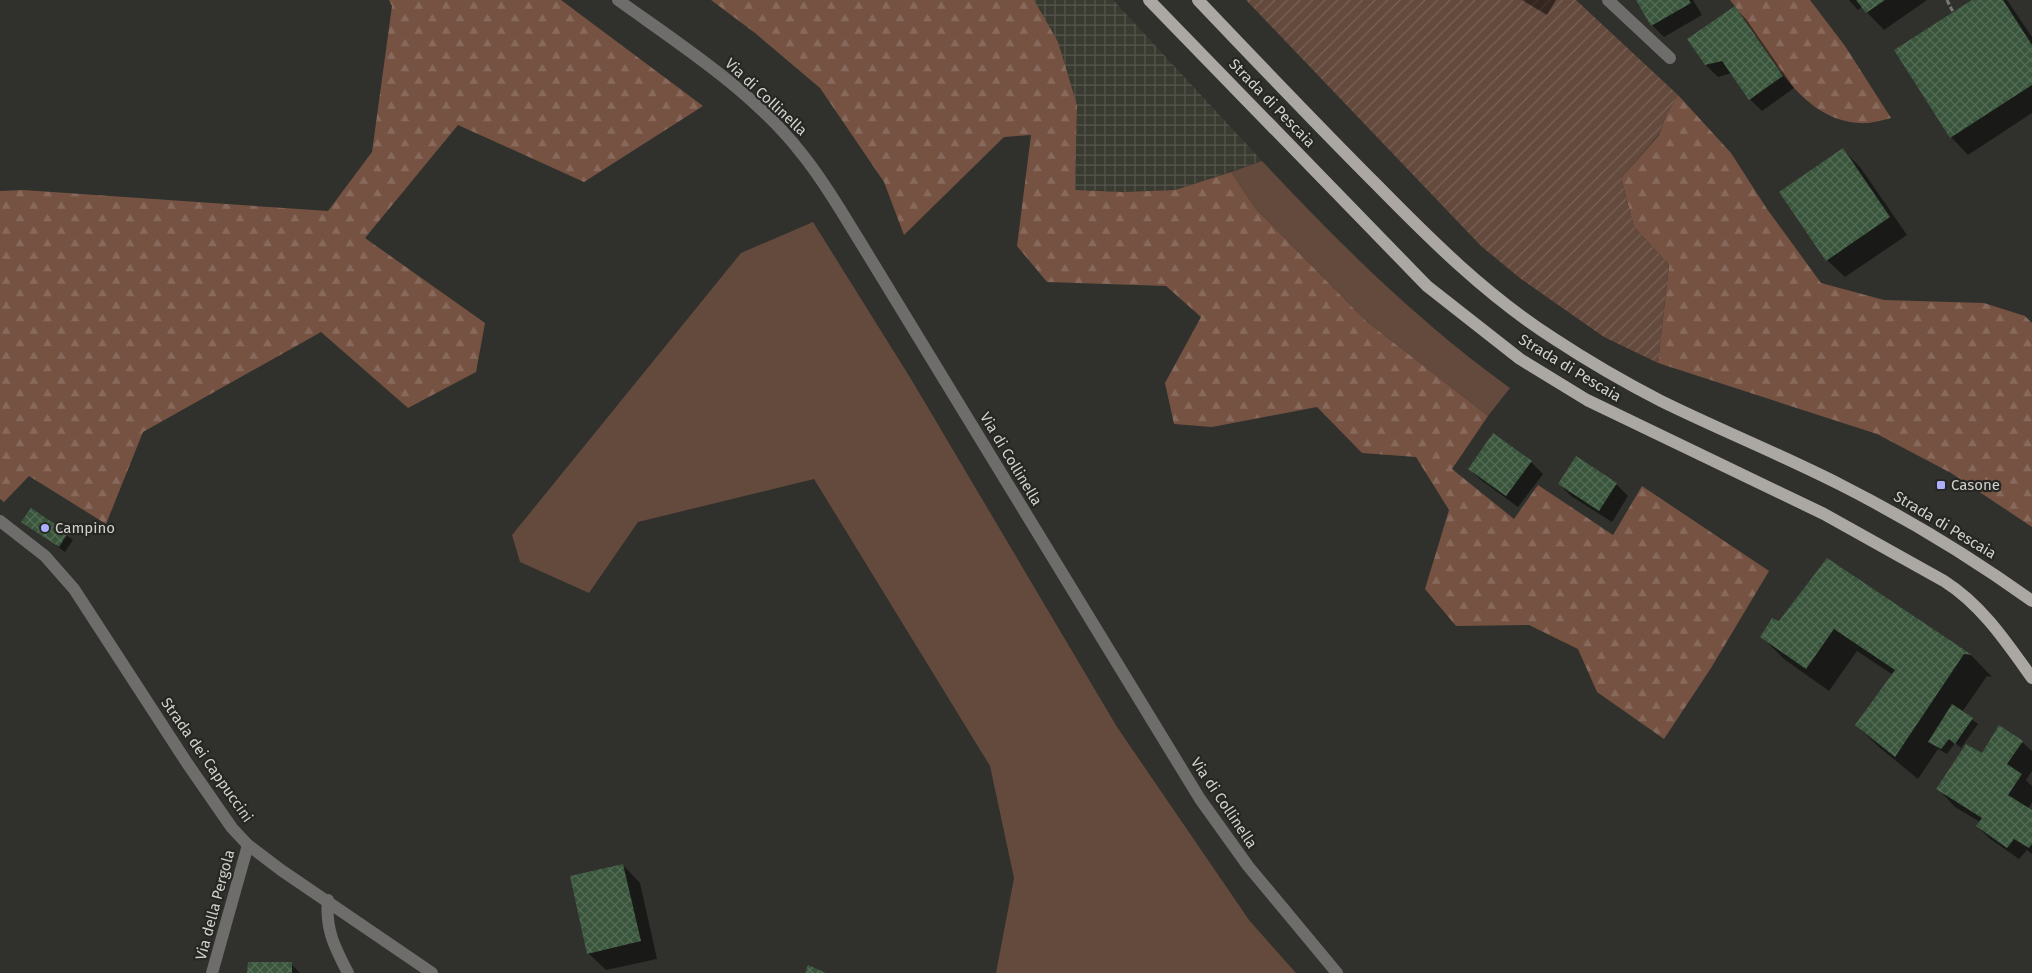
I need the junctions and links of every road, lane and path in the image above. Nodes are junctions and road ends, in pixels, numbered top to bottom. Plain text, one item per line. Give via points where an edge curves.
1 (618, 0) edge
2 (1149, 0) edge
3 (1198, 0) edge
4 (1608, 0) edge
5 (1947, 0) edge
6 (1954, 12) dead end
7 (1670, 58) dead end
8 (0, 521) edge
9 (2032, 601) edge
10 (2032, 678) edge
11 (248, 845) junction
12 (328, 900) junction
13 (212, 973) edge
14 (348, 973) edge
15 (432, 973) edge
16 (1337, 973) edge

1 - 16 street, Via di Collinella via 738,90 777,126 807,161 860,240 1200,800 1248,866
2 - 10 main road, Strada di Pescaia via 1427,286 1486,333 1586,400 1824,514 1949,584 1978,609
3 - 9 main road, Strada di Pescaia via 1402,210 1466,272 1519,315 1623,381 1839,484 1919,526
4 - 7 street
5 - 6 path
8 - 11 street, Strada dei Cappuccini via 45,556 74,589 187,763 232,828
11 - 12 street, Strada dei Cappuccini
11 - 13 street, Via della Pergola
12 - 14 street via 326,918 336,951
12 - 15 street, Strada dei Cappuccini

